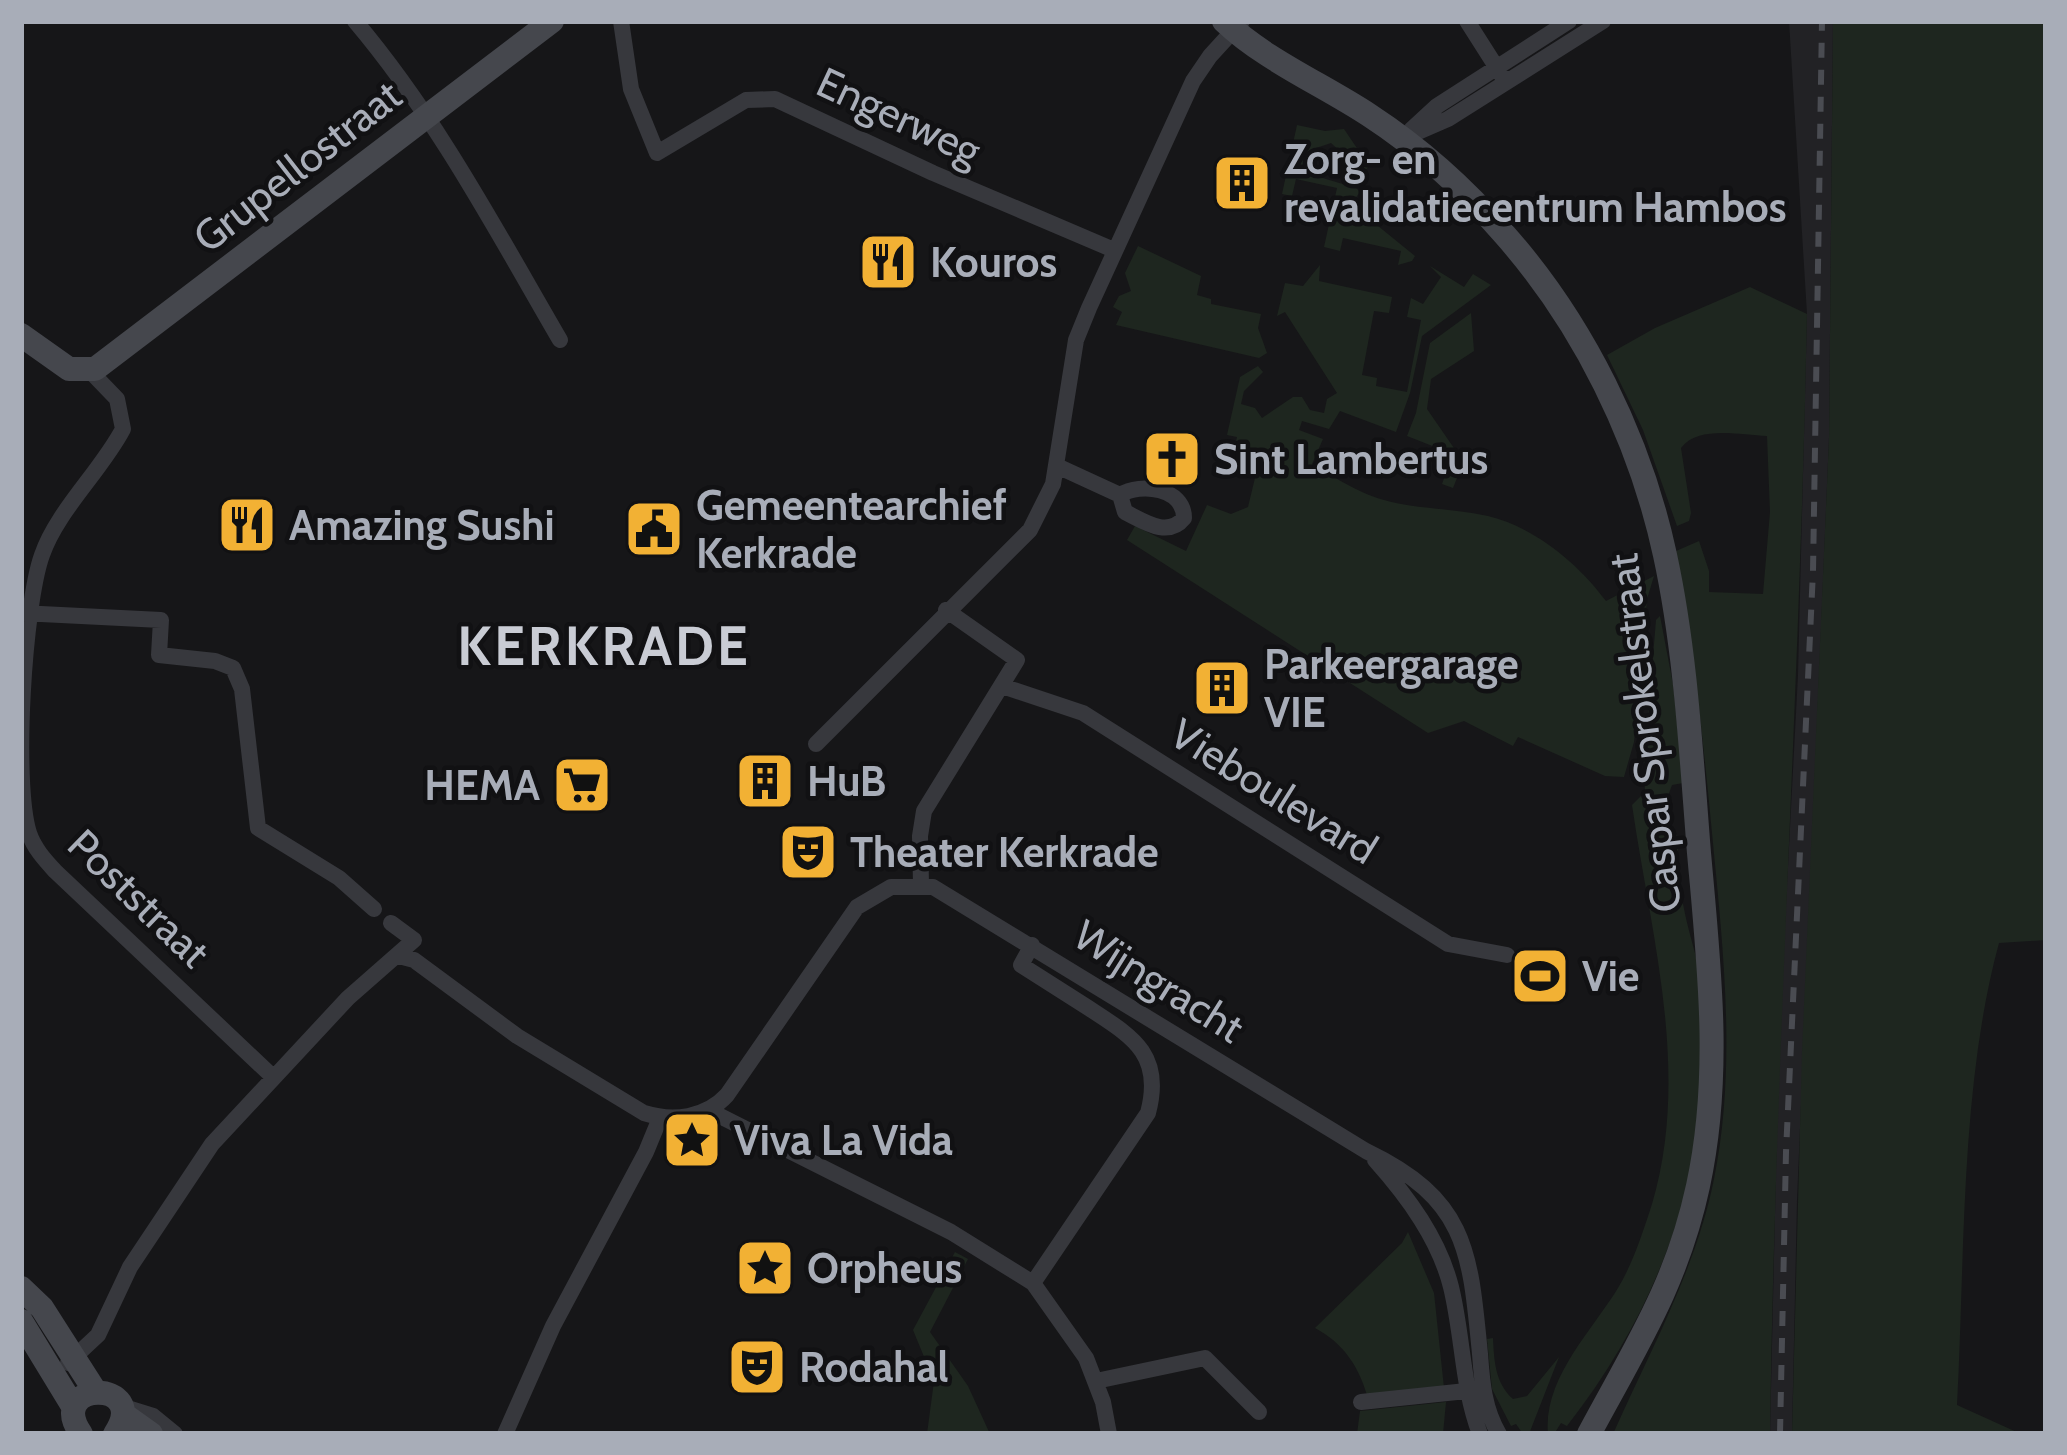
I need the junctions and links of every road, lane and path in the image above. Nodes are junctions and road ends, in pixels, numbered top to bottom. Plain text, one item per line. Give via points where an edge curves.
1 (355, 21) edge
2 (552, 21) edge
3 (621, 21) edge
4 (1467, 21) edge
5 (1569, 21) edge
6 (1603, 21) edge
7 (1233, 24) edge
8 (1501, 75) junction
9 (427, 115) junction
10 (1402, 139) junction
11 (1114, 250) junction
12 (21, 334) edge
13 (560, 340) dead end
14 (90, 371) junction
15 (1057, 466) junction
16 (1120, 495) dead end
17 (946, 610) junction
18 (26, 614) edge
19 (1002, 686) junction
20 (22, 735) edge
21 (816, 744) dead end
22 (915, 884) junction
23 (374, 909) dead end
24 (391, 923) dead end
25 (1032, 945) junction
26 (1507, 955) dead end
27 (399, 956) junction
28 (272, 1076) junction
29 (708, 1110) junction
30 (660, 1118) junction
31 (1366, 1151) junction
32 (1034, 1283) junction
33 (21, 1288) edge
34 (21, 1321) edge
35 (74, 1358) junction
36 (52, 1372) junction
37 (1096, 1381) junction
38 (1475, 1390) junction
39 (95, 1391) junction
40 (1361, 1402) dead end
41 (1259, 1412) dead end
42 (120, 1418) edge
43 (74, 1424) edge
44 (151, 1434) edge
45 (175, 1434) edge
46 (505, 1434) edge
47 (1109, 1434) edge
48 (1480, 1434) edge
49 (1499, 1434) edge
50 (1589, 1434) edge

1 - 9 street
2 - 9 main road, Grupellostraat
3 - 11 street, Engerweg via 631,89 657,153 746,100 775,99
4 - 8 street
5 - 8 street
6 - 8 street
7 - 10 main road, Caspar Sprokelstraat
7 - 11 street via 1185,95
8 - 10 street via 1437,106
9 - 13 street
9 - 14 main road, Grupellostraat
10 - 50 main road, Caspar Sprokelstraat via 1504,234 1596,368 1652,502 1675,612 1709,960 1712,1112 1693,1211 1664,1294
11 - 15 street via 1076,340
12 - 14 main road via 68,369
14 - 18 street, Poststraat via 119,405 120,434 44,550
15 - 16 street
15 - 17 street via 1030,530
17 - 19 street via 1017,660
17 - 21 street
18 - 20 street, Poststraat
18 - 23 street via 161,620 159,655 228,664 238,675 258,828
19 - 22 street via 924,812
19 - 26 street, Vieboulevard via 1083,713 1448,944
20 - 28 street, Poststraat via 24,805 39,852
22 - 25 street, Wijngracht
22 - 29 street via 891,887 857,908 728,1095
24 - 27 street via 414,940
25 - 31 street, Wijngracht
25 - 32 street via 1021,965 1132,1037 1153,1081 1148,1113
27 - 28 street
27 - 30 street
28 - 35 street via 179,1188 98,1335
29 - 30 street
29 - 32 street
30 - 46 street
31 - 38 street, Wijngracht via 1417,1213 1444,1265
31 - 38 street, Wijngracht via 1411,1175 1462,1241 1475,1296
32 - 37 street
33 - 35 main road
34 - 36 main road
35 - 36 street
35 - 39 main road
36 - 43 main road
37 - 41 street via 1205,1358
37 - 47 street
38 - 40 street
38 - 48 street, Wijngracht
38 - 49 street, Wijngracht
39 - 42 main road via 111,1394
39 - 43 main road
42 - 44 main road
42 - 45 street via 153,1416

